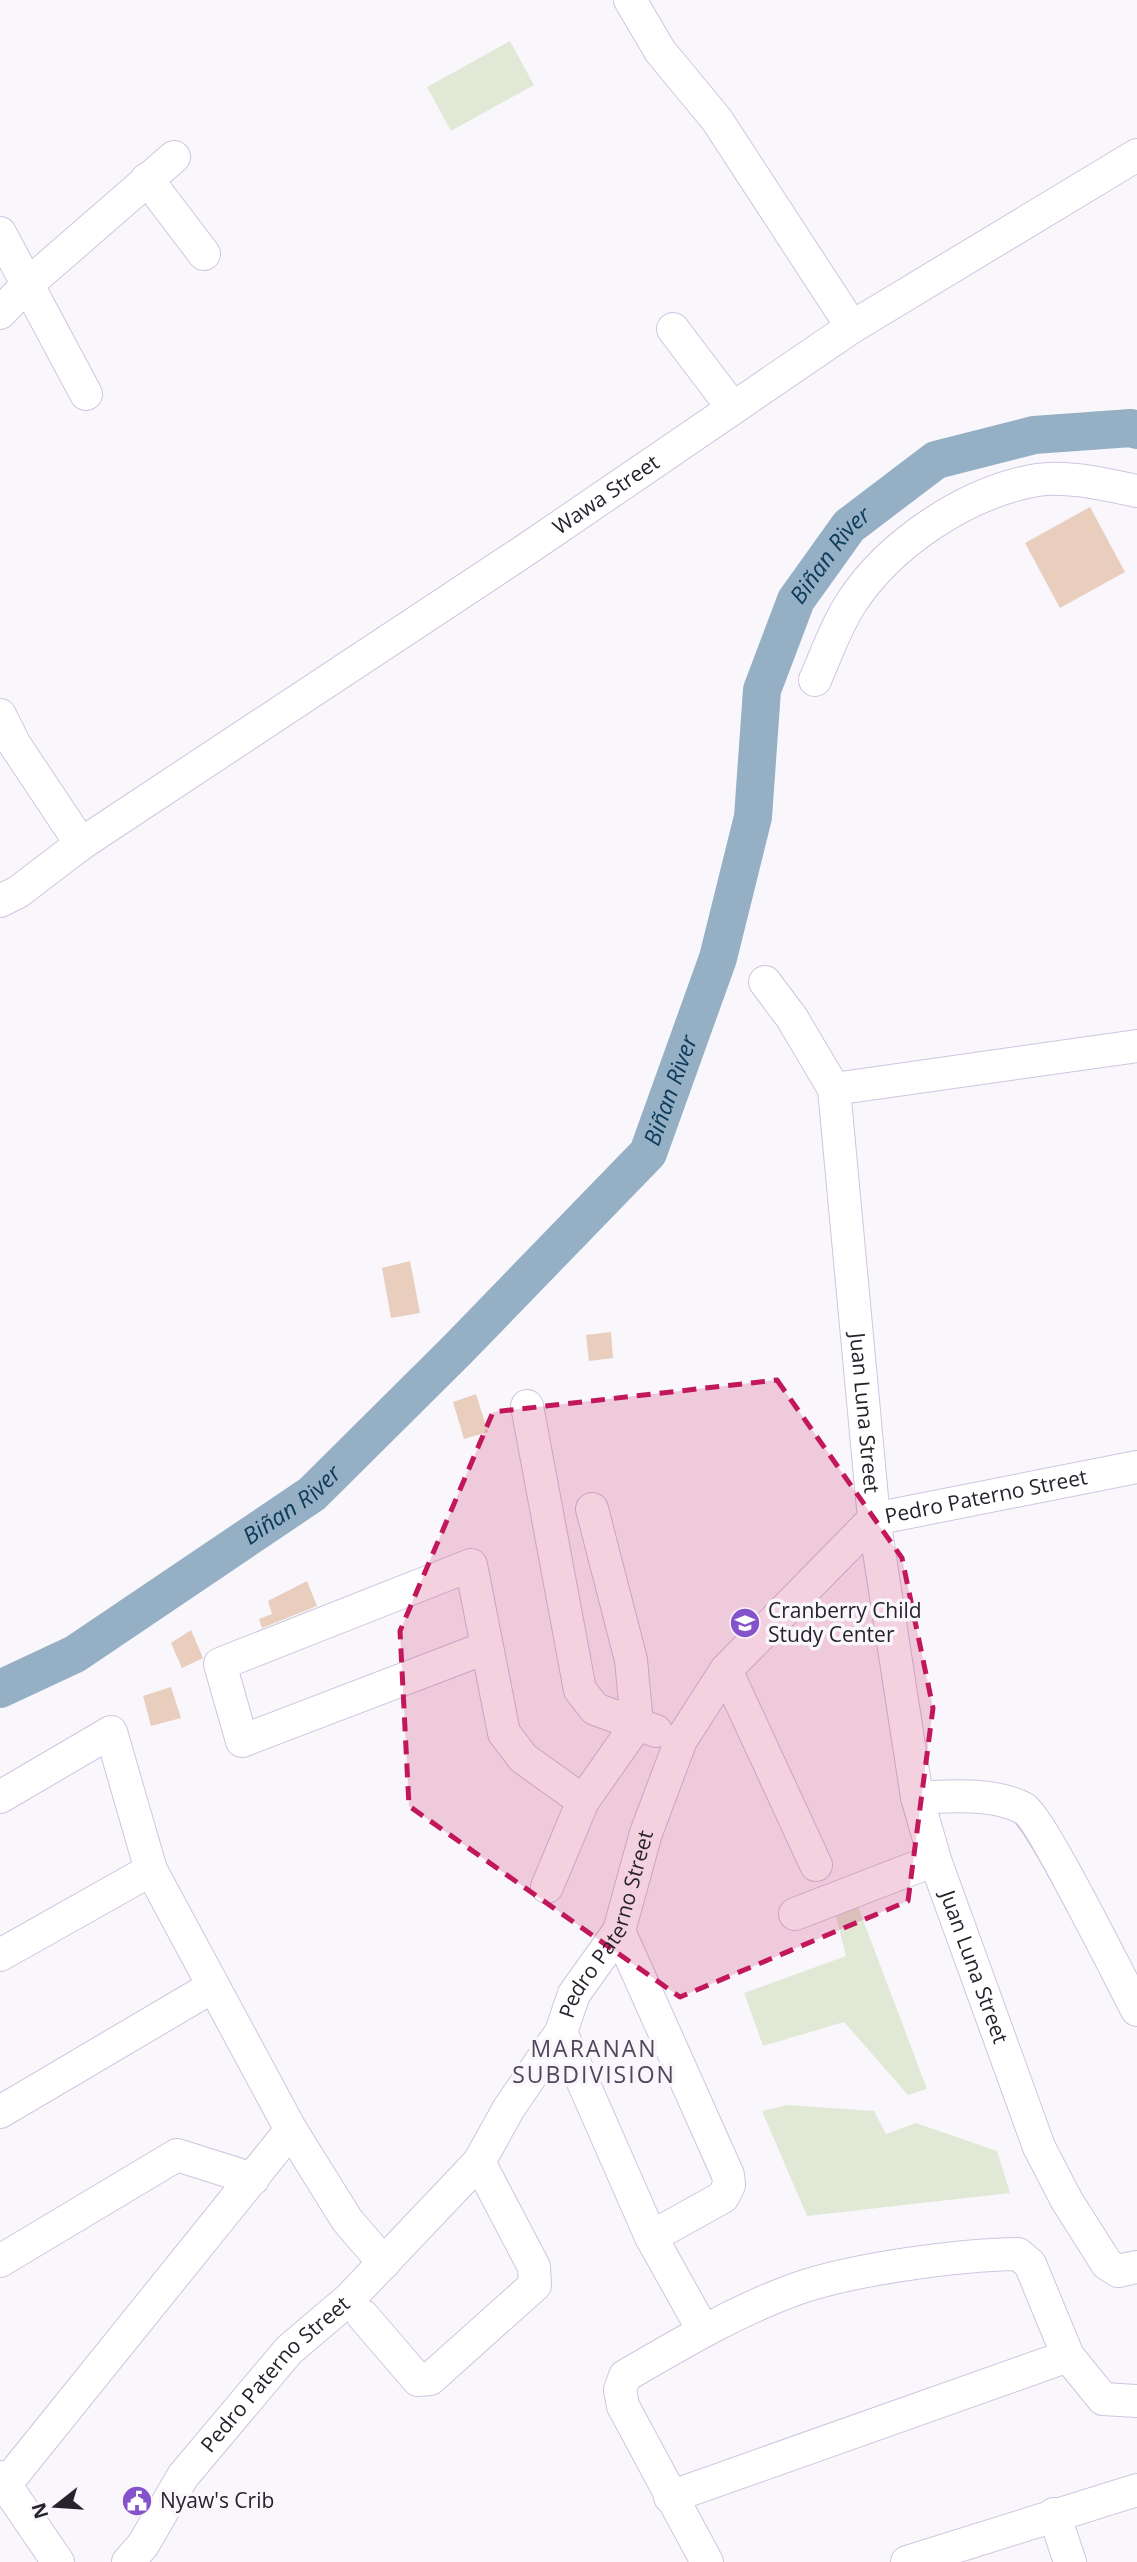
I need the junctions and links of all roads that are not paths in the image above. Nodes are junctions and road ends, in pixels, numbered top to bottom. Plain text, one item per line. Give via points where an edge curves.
1 (630, 0) edge
2 (1137, 155) edge
3 (174, 157) dead end
4 (147, 179) junction
5 (0, 233) edge
6 (204, 254) dead end
7 (28, 285) junction
8 (0, 313) edge
9 (852, 327) junction
10 (673, 329) dead end
11 (86, 394) dead end
12 (732, 407) junction
13 (1137, 491) edge
14 (815, 680) dead end
15 (0, 715) edge
16 (81, 844) junction
17 (0, 901) edge
18 (765, 982) dead end
19 (1137, 1046) edge
20 (834, 1089) junction
21 (527, 1406) dead end
22 (1137, 1467) edge
23 (592, 1509) dead end
24 (874, 1519) junction
25 (485, 1648) junction
26 (726, 1670) junction
27 (637, 1724) junction
28 (681, 1740) junction
29 (0, 1797) edge
30 (916, 1797) junction
31 (583, 1801) junction
32 (935, 1860) junction
33 (816, 1866) dead end
34 (150, 1870) junction
35 (547, 1887) dead end
36 (795, 1914) dead end
37 (619, 1931) junction
38 (0, 1955) edge
39 (212, 1987) junction
40 (1137, 2010) edge
41 (561, 2032) junction
42 (0, 2112) edge
43 (290, 2130) junction
44 (480, 2162) junction
45 (253, 2179) junction
46 (651, 2237) junction
47 (0, 2261) edge
48 (384, 2263) junction
49 (1137, 2267) edge
50 (363, 2316) dead end
51 (703, 2330) junction
52 (1068, 2356) junction
53 (1137, 2400) edge
54 (2, 2481) edge
55 (1137, 2490) edge
56 (670, 2497) junction
57 (1054, 2514) junction
58 (139, 2556) edge
59 (939, 2557) edge
60 (58, 2562) edge
61 (707, 2562) edge
62 (907, 2562) edge
63 (1070, 2562) edge

1 - 9 street via 660,51 716,120
2 - 9 street, Wawa Street
3 - 4 street
4 - 6 street
4 - 7 street
5 - 7 street
7 - 8 street
7 - 11 street
9 - 12 street, Wawa Street
10 - 12 street
12 - 16 street, Wawa Street via 527,549
13 - 14 street via 1039,479 988,493 944,518 904,542 870,577 849,605
15 - 16 street
16 - 17 street, Wawa Street
18 - 20 street
19 - 20 street
20 - 24 street, Juan Luna Street
21 - 27 street via 580,1689 595,1709
22 - 24 street, Pedro Paterno Street
23 - 27 street via 631,1660
24 - 26 street, Pedro Paterno Street
24 - 30 street, Juan Luna Street
25 - 25 street via 471,1565 220,1664 242,1741
25 - 31 street via 504,1733 523,1758
26 - 28 street, Pedro Paterno Street
26 - 33 street
27 - 28 street
27 - 31 street
28 - 37 street, Pedro Paterno Street via 643,1843
29 - 34 street via 111,1732
30 - 32 street, Juan Luna Street
30 - 40 street via 989,1797 1026,1809
31 - 35 street
32 - 36 street
32 - 49 street, Juan Luna Street via 1039,2147 1107,2264 1118,2271
34 - 38 street
34 - 39 street
37 - 41 street, Pedro Paterno Street via 574,1994
37 - 46 street via 728,2175 723,2197
39 - 42 street
39 - 43 street
41 - 44 street, Pedro Paterno Street via 509,2108
41 - 46 street
43 - 45 street
43 - 48 street via 347,2220
44 - 48 street, Pedro Paterno Street
44 - 50 street via 534,2267 535,2285 430,2379 418,2380
45 - 47 street via 177,2155
45 - 54 street
46 - 51 street
48 - 58 street, Pedro Paterno Street via 289,2350 183,2476
51 - 52 street via 798,2289 883,2269 1018,2254 1030,2264
51 - 56 street via 625,2376 620,2390 623,2406
52 - 53 street via 1104,2399
52 - 56 street
54 - 60 street
55 - 57 street
56 - 61 street
57 - 59 street
57 - 63 street
59 - 62 street

